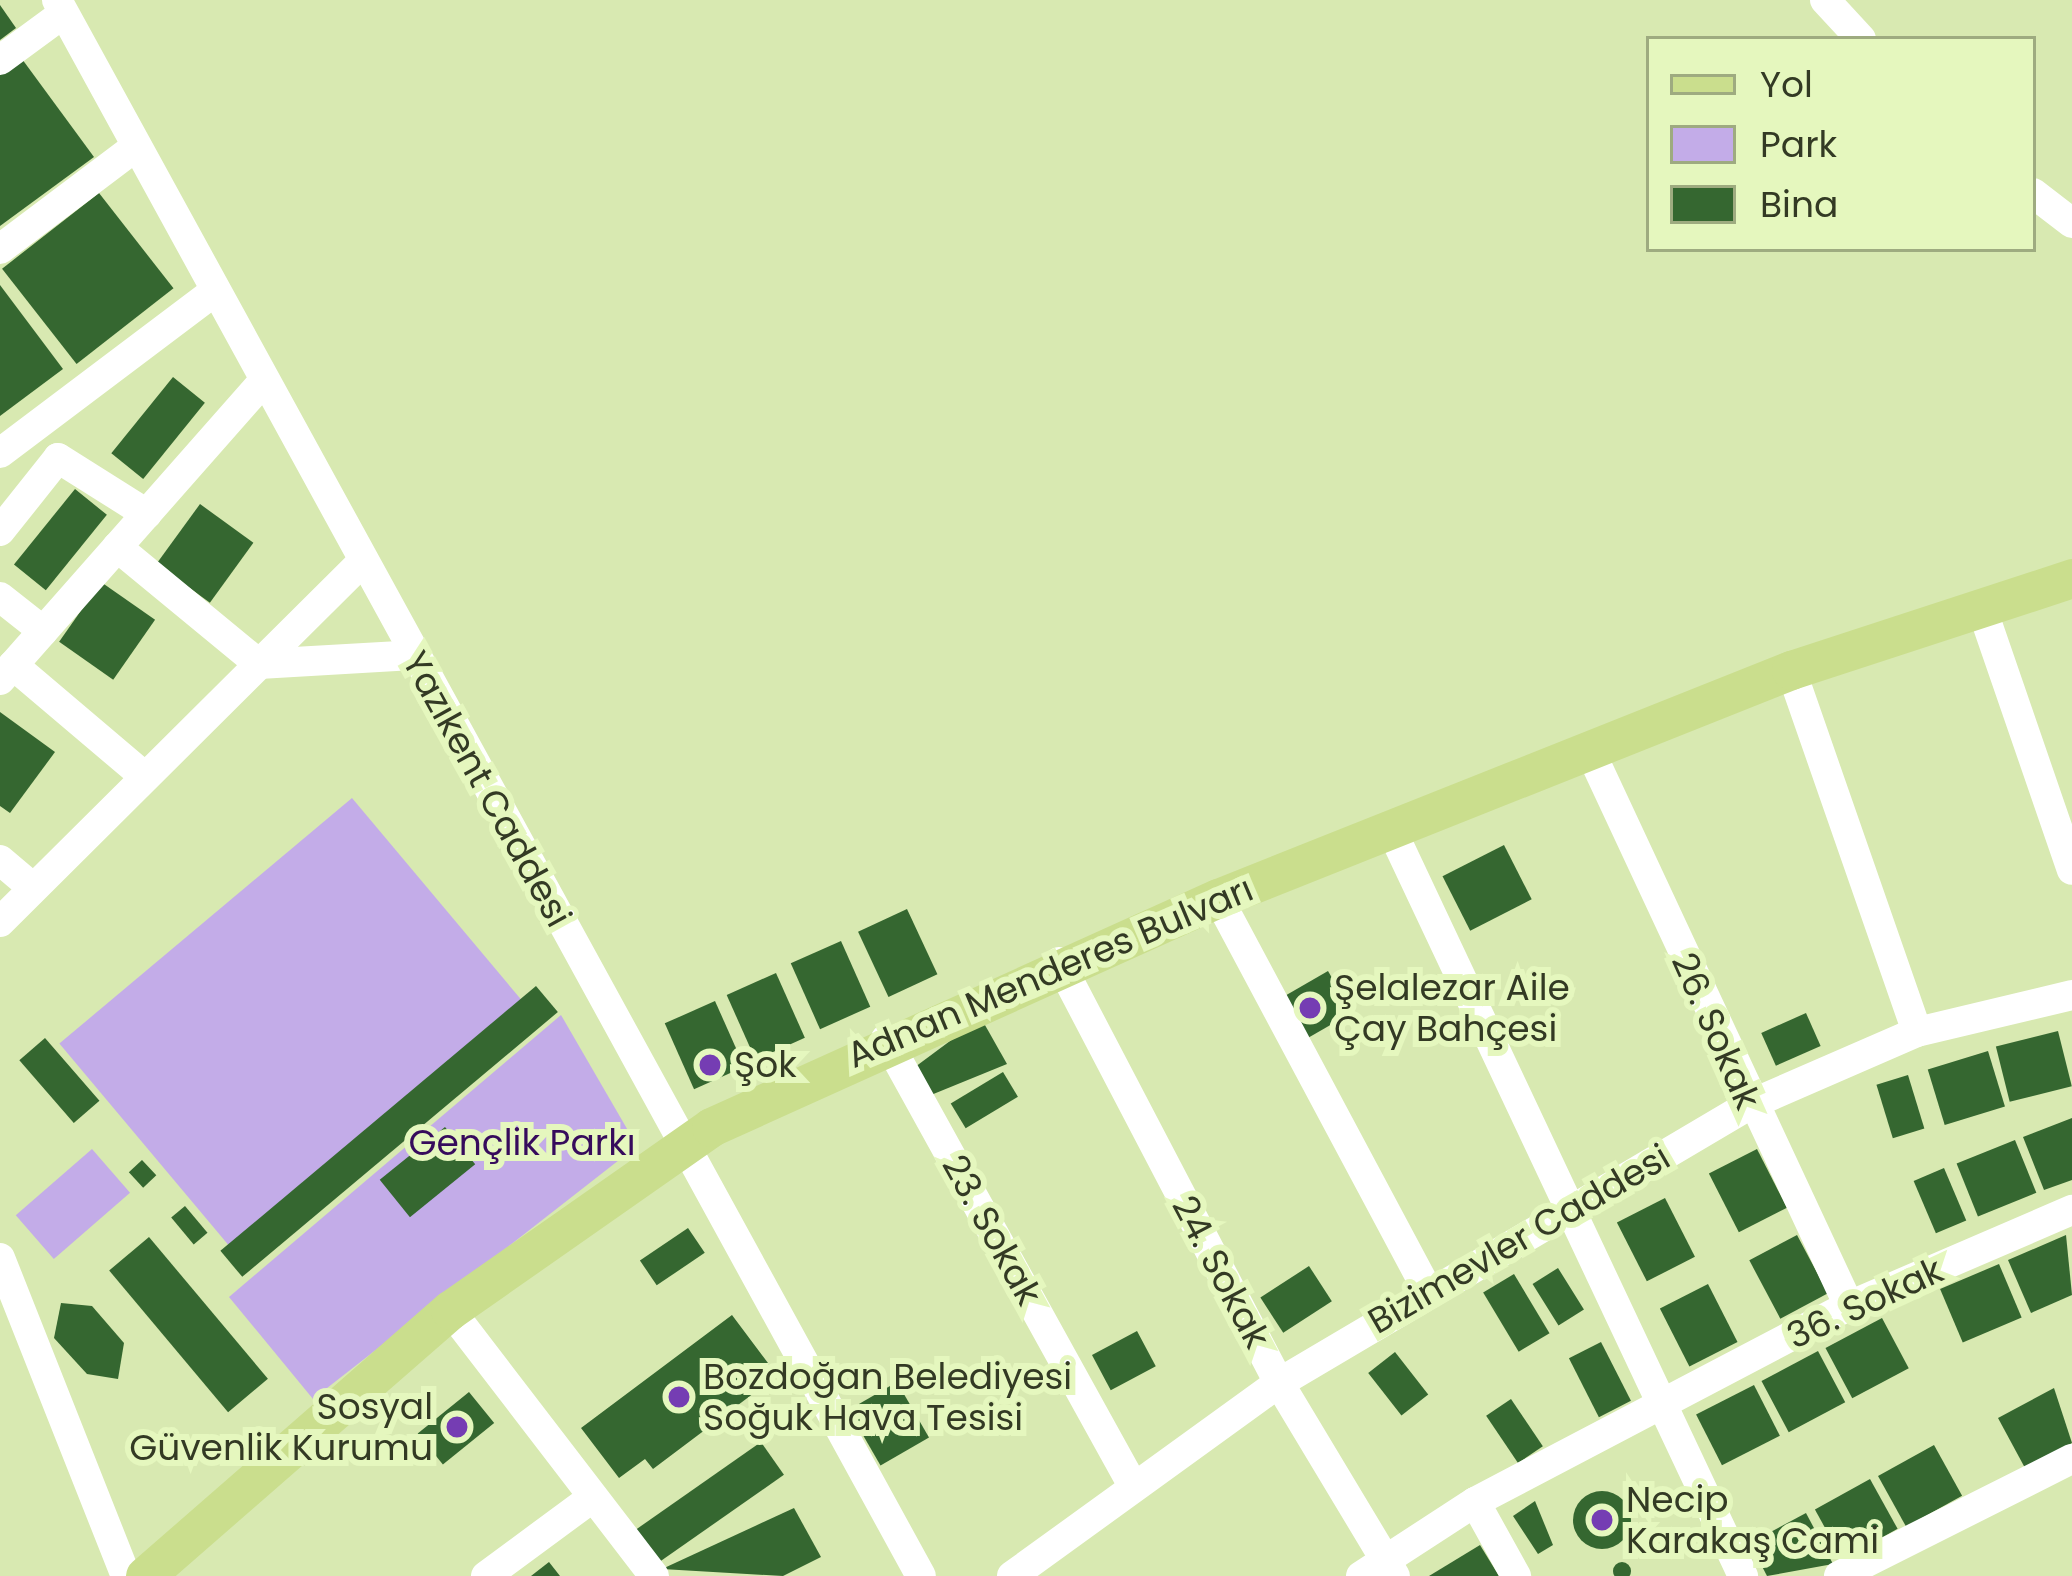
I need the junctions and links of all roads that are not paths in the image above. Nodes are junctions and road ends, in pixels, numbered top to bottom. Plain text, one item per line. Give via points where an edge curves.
1 (1825, 0) edge
2 (60, 6) edge
3 (1859, 36) edge
4 (0, 60) edge
5 (134, 148) junction
6 (2036, 195) edge
7 (2072, 223) edge
8 (0, 249) edge
9 (214, 292) junction
10 (262, 383) junction
11 (0, 453) edge
12 (147, 514) junction
13 (0, 531) edge
14 (117, 547) junction
15 (365, 571) junction
16 (2072, 578) edge
17 (0, 597) edge
18 (1981, 606) junction
19 (43, 631) junction
20 (413, 655) junction
21 (272, 663) junction
22 (1791, 670) junction
23 (7, 672) edge
24 (1590, 751) junction
25 (145, 776) junction
26 (1391, 829) junction
27 (2069, 851) edge
28 (0, 860) edge
29 (33, 889) junction
30 (1218, 898) junction
31 (0, 922) edge
32 (1059, 962) junction
33 (2071, 997) edge
34 (1917, 1032) junction
35 (886, 1039) junction
36 (1749, 1105) junction
37 (684, 1144) junction
38 (1566, 1210) junction
39 (2072, 1210) edge
40 (0, 1258) edge
41 (1426, 1290) junction
42 (1849, 1306) junction
43 (450, 1310) junction
44 (1279, 1383) junction
45 (1661, 1404) junction
46 (2072, 1459) edge
47 (1132, 1484) junction
48 (593, 1497) junction
49 (1475, 1502) junction
50 (1380, 1570) edge
51 (126, 1576) edge
52 (145, 1576) edge
53 (486, 1576) edge
54 (654, 1576) edge
55 (920, 1576) edge
56 (1012, 1576) edge
57 (1516, 1576) edge
58 (1744, 1576) edge
59 (1839, 1576) edge

1 - 3 street
2 - 4 street
2 - 5 street, Yazıkent Caddesi
5 - 8 street
5 - 9 street, Yazıkent Caddesi
6 - 7 street
9 - 10 street, Yazıkent Caddesi
9 - 11 street
10 - 12 street
10 - 15 street, Yazıkent Caddesi
12 - 13 street via 58,458
12 - 14 street
14 - 19 street
14 - 21 street
15 - 20 street, Yazıkent Caddesi
15 - 21 street
16 - 18 main road, Adnan Menderes Bulvarı
17 - 19 street
18 - 22 main road, Adnan Menderes Bulvarı
18 - 27 street
19 - 23 street
20 - 21 street
20 - 37 street, Yazıkent Caddesi
21 - 25 street
22 - 24 main road, Adnan Menderes Bulvarı
22 - 34 street
23 - 25 street
24 - 26 main road, Adnan Menderes Bulvarı
24 - 36 street, 26. Sokak
25 - 29 street
26 - 30 main road, Adnan Menderes Bulvarı
26 - 38 street
28 - 29 street
29 - 31 street
30 - 32 main road, Adnan Menderes Bulvarı
30 - 41 street
32 - 35 main road, Adnan Menderes Bulvarı
32 - 44 street, 24. Sokak
33 - 34 street, Bizimevler Caddesi
34 - 36 street, Bizimevler Caddesi
35 - 37 main road, Adnan Menderes Bulvarı
35 - 47 street, 23. Sokak
36 - 38 street, Bizimevler Caddesi
36 - 42 street, 26. Sokak
37 - 43 main road, Adnan Menderes Bulvarı
37 - 55 street, Yazıkent Caddesi
38 - 41 street, Bizimevler Caddesi
38 - 45 street
39 - 42 street, 36. Sokak
40 - 51 street
41 - 44 street, Bizimevler Caddesi
42 - 45 street, 36. Sokak
43 - 48 street
43 - 52 main road, Adnan Menderes Bulvarı
44 - 47 street, Bizimevler Caddesi
44 - 50 street, 24. Sokak
45 - 49 street, 36. Sokak
45 - 58 street
46 - 59 street
47 - 56 street, Bizimevler Caddesi
48 - 53 street
48 - 54 street
49 - 50 street, 36. Sokak
49 - 57 street

